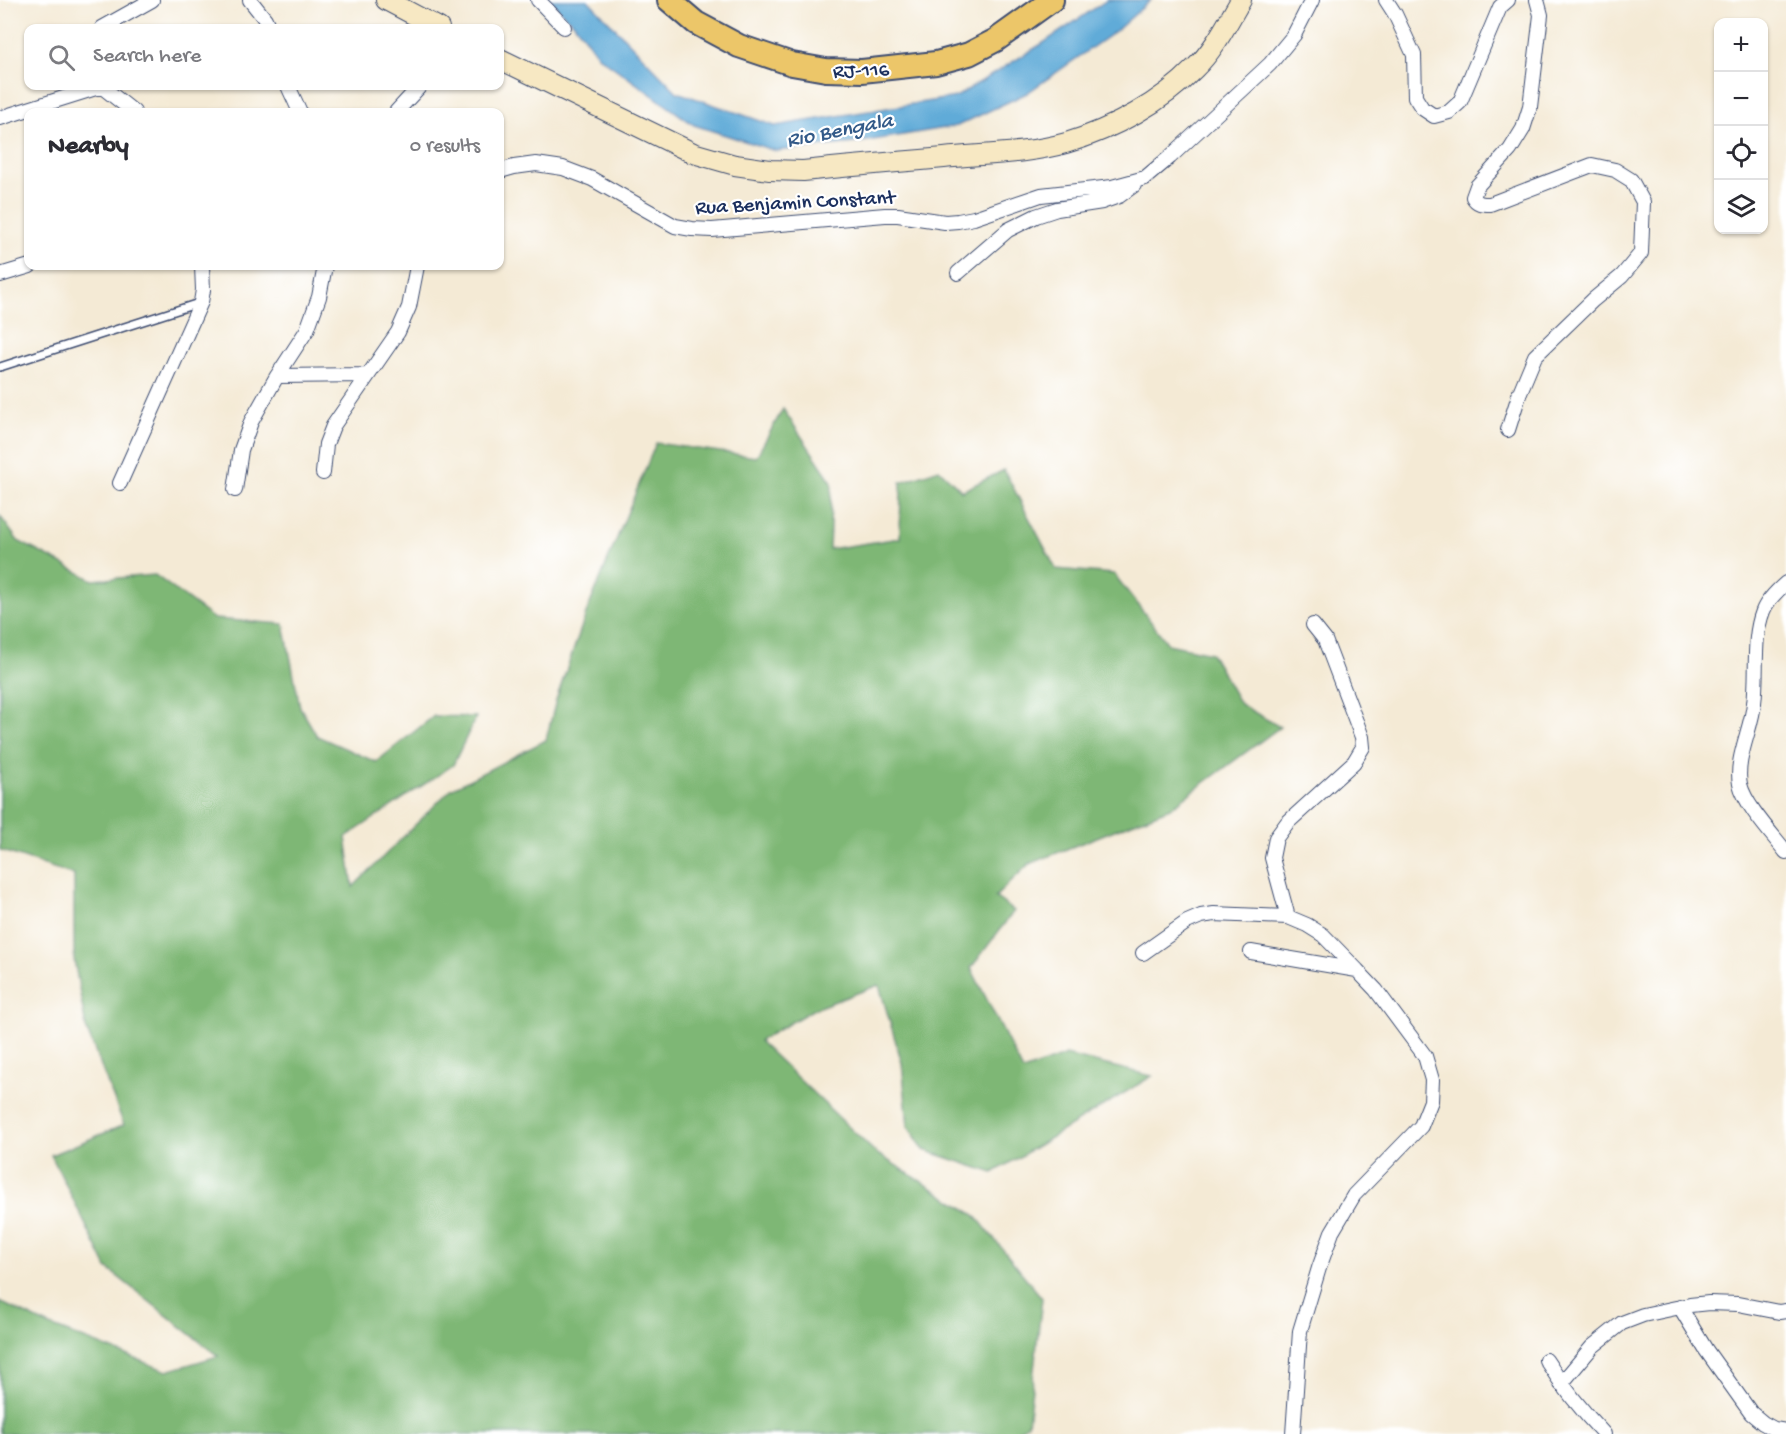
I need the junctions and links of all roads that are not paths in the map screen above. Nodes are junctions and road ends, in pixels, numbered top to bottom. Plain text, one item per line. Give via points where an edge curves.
1 (152, 0) edge
2 (250, 0) edge
3 (386, 0) edge
4 (538, 0) edge
5 (669, 0) edge
6 (1052, 0) edge
7 (1240, 0) edge
8 (1312, 0) edge
9 (1386, 0) edge
10 (1508, 0) edge
11 (1537, 0) edge
12 (109, 24) edge
13 (267, 24) edge
14 (431, 24) edge
15 (564, 27) dead end
16 (504, 60) edge
17 (89, 90) edge
18 (107, 90) edge
19 (290, 90) edge
20 (416, 90) edge
21 (32, 108) edge
22 (129, 108) edge
23 (298, 108) edge
24 (400, 108) edge
25 (24, 110) edge
26 (0, 118) edge
27 (504, 170) edge
28 (1145, 177) junction
29 (24, 268) edge
30 (202, 270) edge
31 (324, 270) edge
32 (416, 270) edge
33 (958, 273) dead end
34 (0, 275) edge
35 (201, 302) junction
36 (0, 367) edge
37 (368, 375) junction
38 (277, 376) junction
39 (1509, 430) dead end
40 (323, 473) dead end
41 (120, 483) dead end
42 (235, 490) dead end
43 (1786, 583) edge
44 (1313, 624) dead end
45 (1786, 852) edge
46 (1288, 917) junction
47 (1251, 952) dead end
48 (1143, 953) dead end
49 (1357, 970) junction
50 (1680, 1307) junction
51 (1786, 1311) edge
52 (1546, 1360) dead end
53 (1561, 1384) junction
54 (1786, 1431) edge
55 (1293, 1434) edge
56 (1604, 1434) edge

1 - 12 street
2 - 13 street
3 - 14 main road
4 - 15 street
5 - 6 main road, RJ-116 / RJ-116 via 696,23 739,46 792,64 862,71 936,63 969,54
7 - 16 main road via 1211,51 1194,69 1140,111 1102,131 1022,151 803,171 735,165 693,153
8 - 28 street, Rua Benjamin Constant via 1294,35 1270,64
9 - 10 street via 1414,55 1415,97 1434,116 1449,112 1460,102 1500,8
11 - 39 street via 1541,15 1530,107 1510,150 1477,186 1475,201 1490,204 1592,165 1615,170 1631,180 1643,202 1641,253 1622,276 1535,356
17 - 21 street
18 - 22 street
19 - 23 street
20 - 24 street
25 - 26 street
27 - 28 street, Rua Benjamin Constant via 536,164 563,168 592,179 675,226 692,230 885,215 958,221 1041,195 1112,187
28 - 33 street via 1119,196 1058,209 1008,230
29 - 34 street
30 - 35 street
31 - 38 street via 307,330
32 - 37 street via 409,307 398,332
35 - 36 lane
35 - 41 street
37 - 38 street
37 - 40 street via 333,426 326,444
38 - 42 street via 251,422 241,450
43 - 45 street via 1763,610 1757,636 1754,704 1739,769 1744,795
44 - 46 street via 1325,640 1363,747 1354,762 1287,823 1276,838 1272,858
46 - 48 street via 1201,916
46 - 49 street via 1323,935
47 - 49 street
49 - 55 street via 1425,1056 1432,1080 1431,1101 1421,1126 1354,1195 1332,1232 1300,1331
50 - 51 street via 1738,1304
50 - 53 street via 1622,1323 1592,1347
50 - 54 street via 1751,1413 1762,1423
52 - 53 street
53 - 56 street

